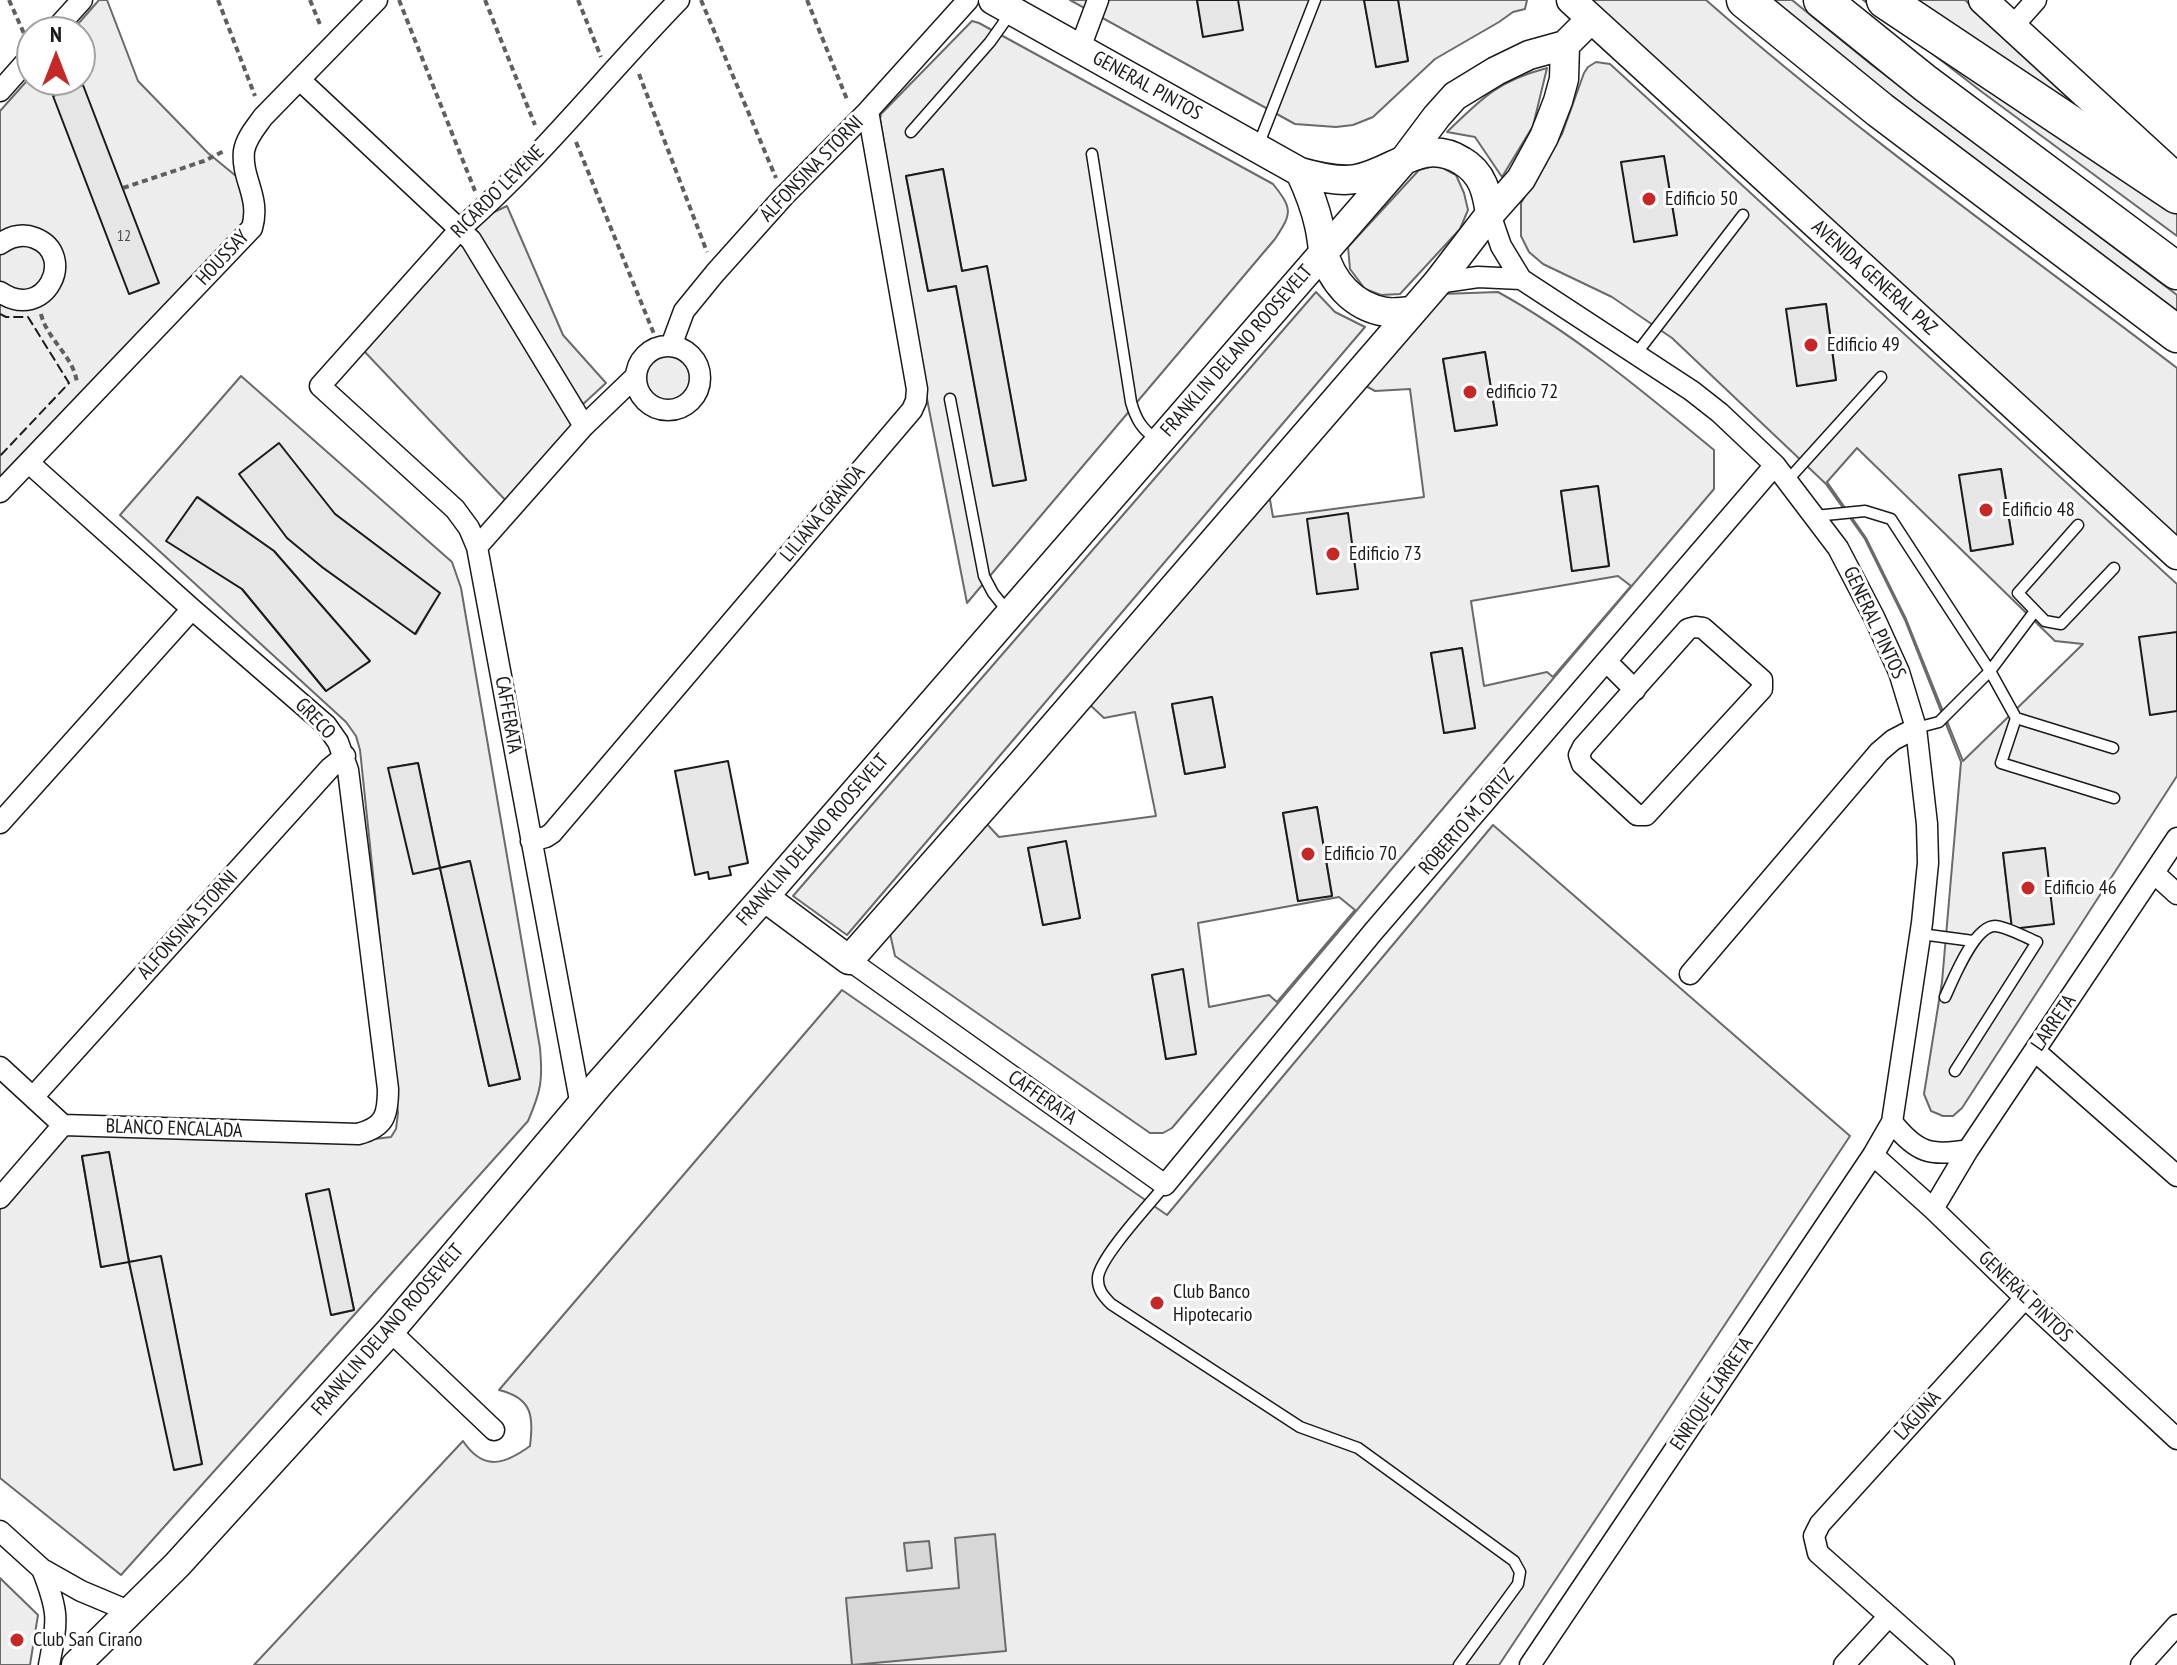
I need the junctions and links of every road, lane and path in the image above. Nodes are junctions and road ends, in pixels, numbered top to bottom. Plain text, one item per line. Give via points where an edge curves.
1 (82, 0) edge
2 (218, 0) edge
3 (310, 0) edge
4 (377, 0) edge
5 (399, 0) edge
6 (485, 0) edge
7 (578, 0) edge
8 (679, 0) edge
9 (701, 0) edge
10 (807, 0) edge
11 (968, 0) edge
12 (1098, 0) edge
13 (1315, 0) edge
14 (1745, 0) edge
15 (1822, 0) edge
16 (1885, 0) edge
17 (1983, 0) edge
18 (2036, 0) edge
19 (1002, 5) edge
20 (1581, 9) edge
21 (68, 16) edge
22 (2012, 27) junction
23 (1565, 45) junction
24 (329, 48) junction
25 (1080, 48) junction
26 (631, 53) junction
27 (16, 67) edge
28 (608, 75) junction
29 (300, 80) junction
30 (0, 91) edge
31 (862, 116) junction
32 (263, 117) junction
33 (568, 121) junction
34 (911, 132) dead end
35 (250, 136) junction
36 (544, 146) junction
37 (1257, 148) junction
38 (1092, 154) dead end
39 (1404, 160) junction
40 (1300, 172) junction
41 (2177, 178) edge
42 (123, 188) dead end
43 (2177, 195) edge
44 (784, 196) junction
45 (482, 210) junction
46 (1490, 214) junction
47 (1743, 215) dead end
48 (461, 228) junction
49 (0, 244) edge
50 (1324, 252) junction
51 (2177, 271) edge
52 (715, 273) junction
53 (1521, 279) junction
54 (1437, 283) junction
55 (0, 292) edge
56 (39, 296) junction
57 (1411, 311) junction
58 (2177, 334) edge
59 (663, 348) junction
60 (1636, 354) junction
61 (636, 376) junction
62 (1881, 377) dead end
63 (320, 386) joint
64 (950, 399) dead end
65 (74, 415) junction
66 (584, 426) junction
67 (1159, 441) junction
68 (29, 463) junction
69 (1781, 473) junction
70 (0, 492) edge
71 (1814, 516) junction
72 (2078, 525) dead end
73 (477, 547) junction
74 (2177, 555) edge
75 (2114, 568) dead end
76 (192, 609) junction
77 (2035, 611) junction
78 (1009, 613) junction
79 (1607, 662) junction
80 (1990, 671) junction
81 (1635, 690) junction
82 (2016, 718) junction
83 (1916, 728) junction
84 (2113, 748) dead end
85 (345, 756) junction
86 (2114, 798) dead end
87 (0, 823) edge
88 (2177, 838) edge
89 (531, 841) junction
90 (2155, 874) junction
91 (2177, 894) edge
92 (764, 897) junction
93 (1921, 934) junction
94 (1973, 941) junction
95 (849, 960) junction
96 (1690, 974) dead end
97 (1945, 997) dead end
98 (2035, 1051) junction
99 (0, 1067) edge
100 (1955, 1071) dead end
101 (34, 1096) junction
102 (581, 1106) junction
103 (1892, 1122) junction
104 (63, 1125) junction
105 (370, 1131) joint
106 (1968, 1150) junction
107 (1873, 1155) junction
108 (2177, 1176) edge
109 (1165, 1185) junction
110 (0, 1198) edge
111 (1933, 1209) junction
112 (2025, 1298) junction
113 (390, 1331) junction
114 (494, 1430) dead end
115 (2177, 1439) edge
116 (0, 1531) edge
117 (42, 1569) junction
118 (131, 1612) junction
119 (1889, 1616) junction
120 (2177, 1625) edge
121 (49, 1665) edge
122 (76, 1665) edge
123 (1459, 1665) edge
124 (1530, 1665) edge
125 (1844, 1665) edge
126 (1944, 1665) edge
127 (2141, 1665) edge

1 - 21 street
2 - 32 path
3 - 24 path
4 - 24 street, HOUSSAY
5 - 45 path
6 - 36 path
7 - 28 path
8 - 26 street, RICARDO LEVENE
9 - 44 path
10 - 31 path
11 - 31 street, ALFONSINA STORNI
12 - 25 street
13 - 37 lane
14 - 58 highway via 1880,110
15 - 51 highway
16 - 43 highway
17 - 22 street
18 - 22 street
19 - 25 street, GENERAL PINTOS
19 - 34 lane via 990,42
20 - 23 street, FRANKLIN DELANO ROOSEVELT
20 - 74 street, AVENIDA GENERAL PAZ
22 - 41 street
23 - 39 street, FRANKLIN DELANO ROOSEVELT via 1529,55 1473,83 1437,116
23 - 46 street via 1564,79 1544,137 1521,179
24 - 29 street, HOUSSAY
25 - 37 street, GENERAL PINTOS
26 - 28 street, RICARDO LEVENE
26 - 52 path
27 - 30 street
28 - 33 street, RICARDO LEVENE
29 - 32 street, HOUSSAY
29 - 48 street
31 - 44 street, ALFONSINA STORNI
31 - 89 street, LILIANA GRANDA via 917,389 912,410 552,833
32 - 35 street, HOUSSAY
33 - 36 street, RICARDO LEVENE
33 - 59 path
35 - 42 path via 204,161
35 - 65 street, HOUSSAY via 244,150 256,214 252,228
36 - 45 street, RICARDO LEVENE
37 - 40 street, GENERAL PINTOS
38 - 67 lane via 1131,402 1142,429
39 - 40 street, GENERAL PINTOS via 1356,179
39 - 46 street, GENERAL PINTOS via 1441,152 1468,164 1485,187
39 - 50 street, FRANKLIN DELANO ROOSEVELT
40 - 50 street via 1312,198
44 - 52 street, ALFONSINA STORNI
45 - 48 street, RICARDO LEVENE
46 - 53 street, GENERAL PINTOS
46 - 54 street
47 - 60 lane
48 - 63 street, RICARDO LEVENE
48 - 66 street
49 - 56 street via 10,237 31,236 49,249 53,280
50 - 57 street via 1346,293 1365,306
50 - 67 street, FRANKLIN DELANO ROOSEVELT
52 - 59 street, ALFONSINA STORNI
53 - 54 street via 1478,277
53 - 60 street, GENERAL PINTOS
54 - 57 street
55 - 56 street via 19,301
56 - 65 path via 43,322 76,376
57 - 95 street
59 - 61 street, ALFONSINA STORNI via 644,358
59 - 61 street via 696,361 700,381 693,399 676,410 656,408 641,395
60 - 69 street, GENERAL PINTOS via 1720,413
61 - 66 street, ALFONSINA STORNI
62 - 69 lane
63 - 73 street, CAFFERATA via 455,509
64 - 78 lane via 984,576
65 - 68 street, HOUSSAY
66 - 73 street, ALFONSINA STORNI
67 - 78 street, FRANKLIN DELANO ROOSEVELT
68 - 70 street, HOUSSAY
68 - 76 street, GRECO
69 - 71 street, GENERAL PINTOS
69 - 79 street, ROBERTO M. ORTIZ
71 - 80 lane via 1865,511 1891,519
71 - 83 street, GENERAL PINTOS via 1838,548 1874,617
72 - 77 lane via 2018,593
73 - 89 street, CAFFERATA
75 - 77 lane via 2061,624 2045,621
76 - 85 street, GRECO via 326,725
76 - 87 street
77 - 80 lane
78 - 92 street, FRANKLIN DELANO ROOSEVELT
79 - 81 street
79 - 109 street, ROBERTO M. ORTIZ via 1373,932
80 - 82 lane
80 - 83 lane via 1939,722
81 - 81 street via 1695,627 1703,628 1762,680 1762,689 1646,815 1637,815 1582,764 1579,755
82 - 84 lane
82 - 86 lane via 2001,763
83 - 93 street, GENERAL PINTOS via 1928,863
83 - 96 street via 1879,752
85 - 101 street, ALFONSINA STORNI
85 - 105 street, GRECO via 388,1089 384,1118
88 - 90 street, LARRETA
89 - 102 street, CAFFERATA
90 - 91 street
90 - 98 street, LARRETA
92 - 95 street, CAFFERATA
92 - 102 street, FRANKLIN DELANO ROOSEVELT
93 - 94 lane
93 - 103 street, GENERAL PINTOS
94 - 97 lane
94 - 100 lane via 1983,929 1996,926 2037,942
95 - 109 street, CAFFERATA
98 - 106 street, LARRETA
98 - 108 street
99 - 101 street
101 - 104 street
102 - 113 street, FRANKLIN DELANO ROOSEVELT
103 - 106 street via 1922,1151
103 - 107 street, ENRIQUE LARRETA
104 - 105 street, BLANCO ENCALADA
104 - 110 street
106 - 111 street, LARRETA
107 - 111 street, GENERAL PINTOS
107 - 124 street, ENRIQUE LARRETA
109 - 123 lane via 1103,1261 1098,1280 1102,1295 1300,1427 1358,1448 1514,1561 1520,1572 1518,1584
111 - 112 street, GENERAL PINTOS
112 - 115 street, GENERAL PINTOS
112 - 119 street, LAGUNA via 1814,1536 1818,1553
113 - 114 street
113 - 118 street, FRANKLIN DELANO ROOSEVELT
116 - 117 street
117 - 118 street
117 - 121 street via 56,1613
118 - 122 street, FRANKLIN DELANO ROOSEVELT
119 - 125 street
119 - 126 street
120 - 127 street

